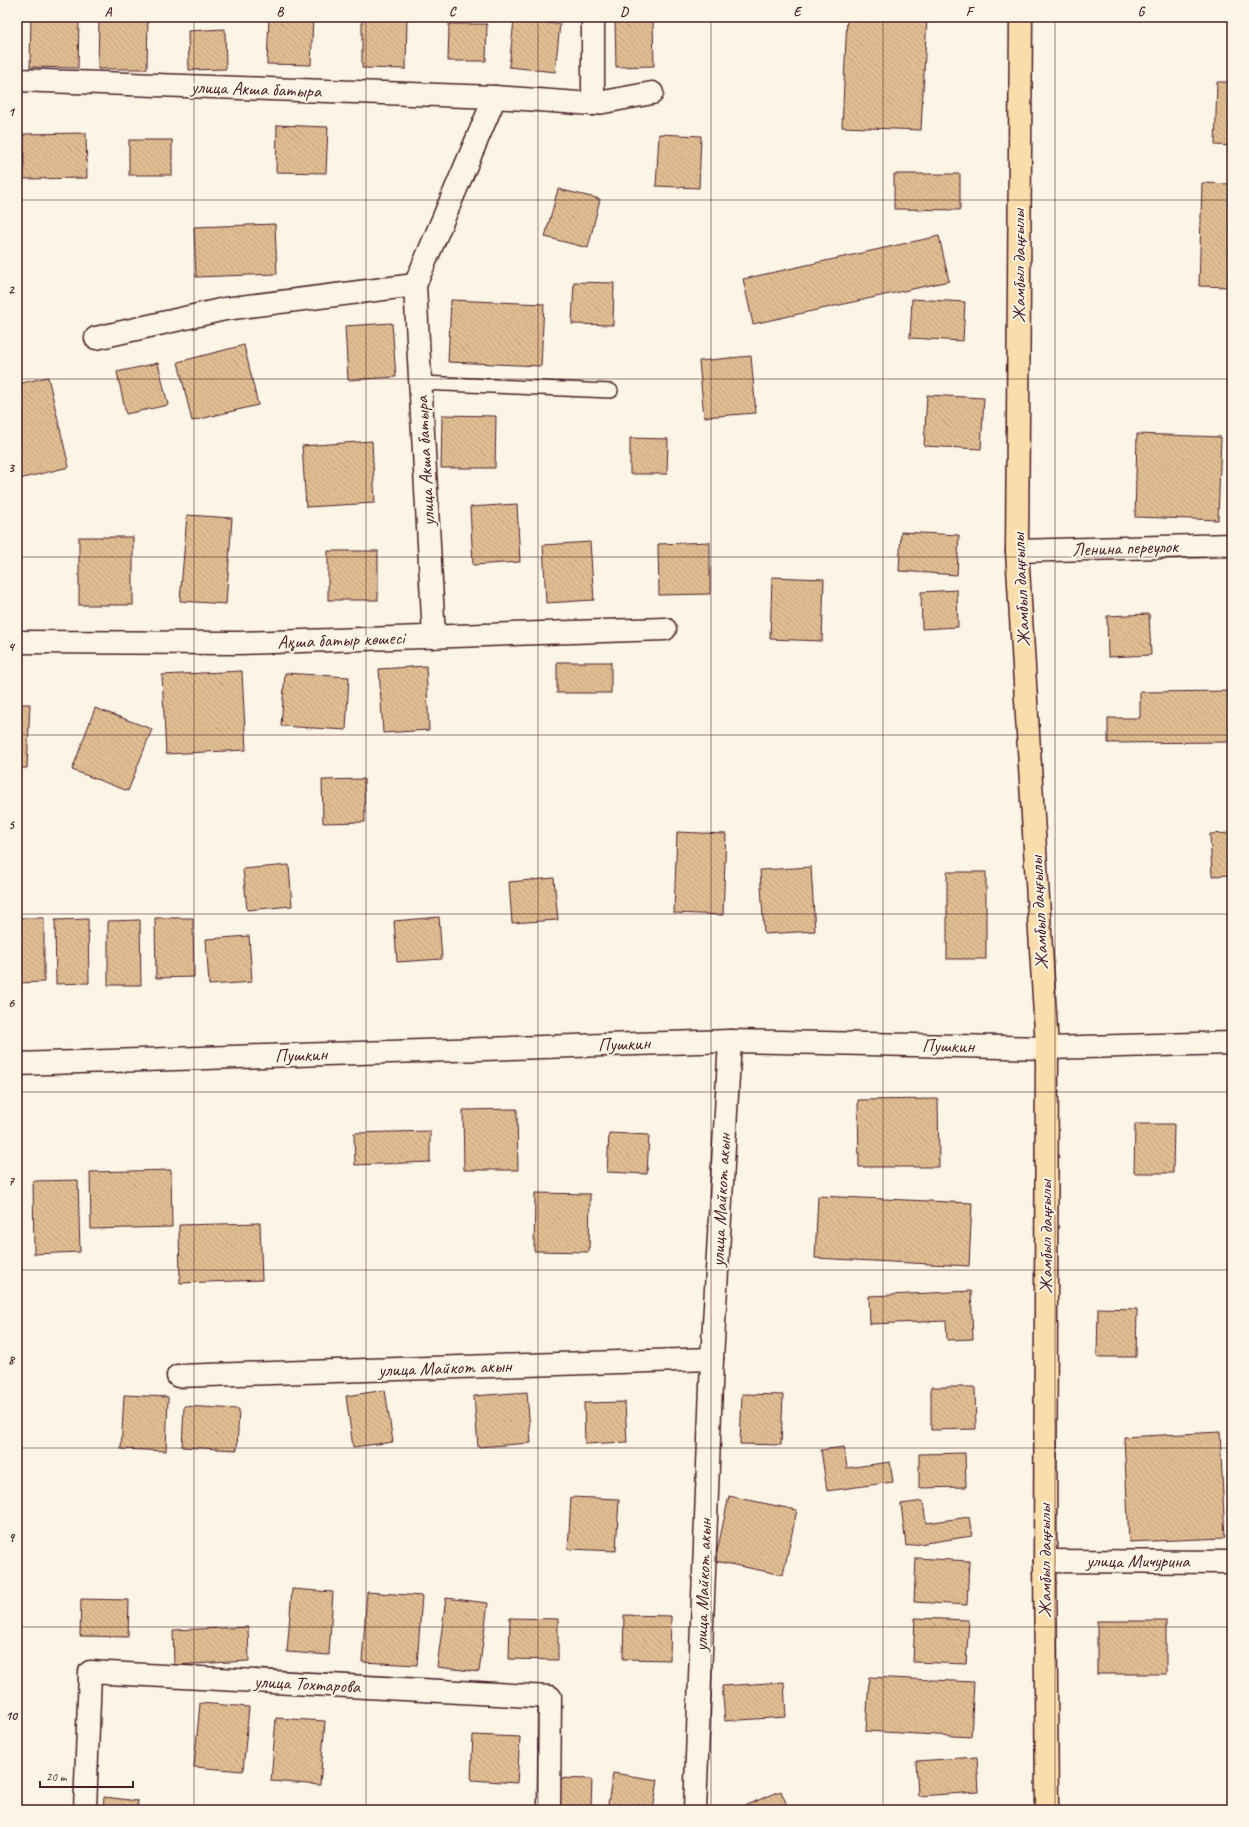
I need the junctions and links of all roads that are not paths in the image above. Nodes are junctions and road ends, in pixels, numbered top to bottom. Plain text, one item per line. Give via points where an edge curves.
1 (593, 17) edge
2 (1021, 17) edge
3 (17, 80) edge
4 (652, 93) dead end
5 (495, 97) junction
6 (593, 104) junction
7 (415, 285) junction
8 (96, 338) dead end
9 (420, 383) junction
10 (611, 391) dead end
11 (1232, 545) edge
12 (1017, 551) junction
13 (665, 629) dead end
14 (434, 637) junction
15 (17, 642) edge
16 (730, 1041) junction
17 (1232, 1043) edge
18 (1047, 1048) junction
19 (17, 1064) edge
20 (712, 1359) junction
21 (178, 1376) dead end
22 (1045, 1561) junction
23 (1232, 1562) edge
24 (85, 1810) edge
25 (549, 1810) edge
26 (695, 1810) edge
27 (1048, 1810) edge

1 - 6 street
2 - 12 main road, Жамбыл даңғылы
3 - 5 street, улица Акша батыра
4 - 6 street, улица Акша батыра
5 - 6 street, улица Акша батыра
5 - 7 street, улица Акша батыра
7 - 8 street via 224,309
7 - 9 street, улица Акша батыра
9 - 10 lane
9 - 14 street, улица Акша батыра
11 - 12 street, Ленина переулок
12 - 18 main road, Жамбыл даңғылы
13 - 14 street, Ақша батыр көшесі
14 - 15 street, Ақша батыр көшесі via 239,644
16 - 18 street, Пушкин
16 - 19 street, Пушкин
16 - 20 street, улица Майкот акын
17 - 18 street, Пушкин
18 - 22 main road, Жамбыл даңғылы
20 - 21 street, улица Майкот акын
20 - 26 street, улица Майкот акын
22 - 23 street, улица Мичурина
22 - 27 main road, Жамбыл даңғылы
24 - 25 street, улица Тохтарова via 90,1672 550,1697

